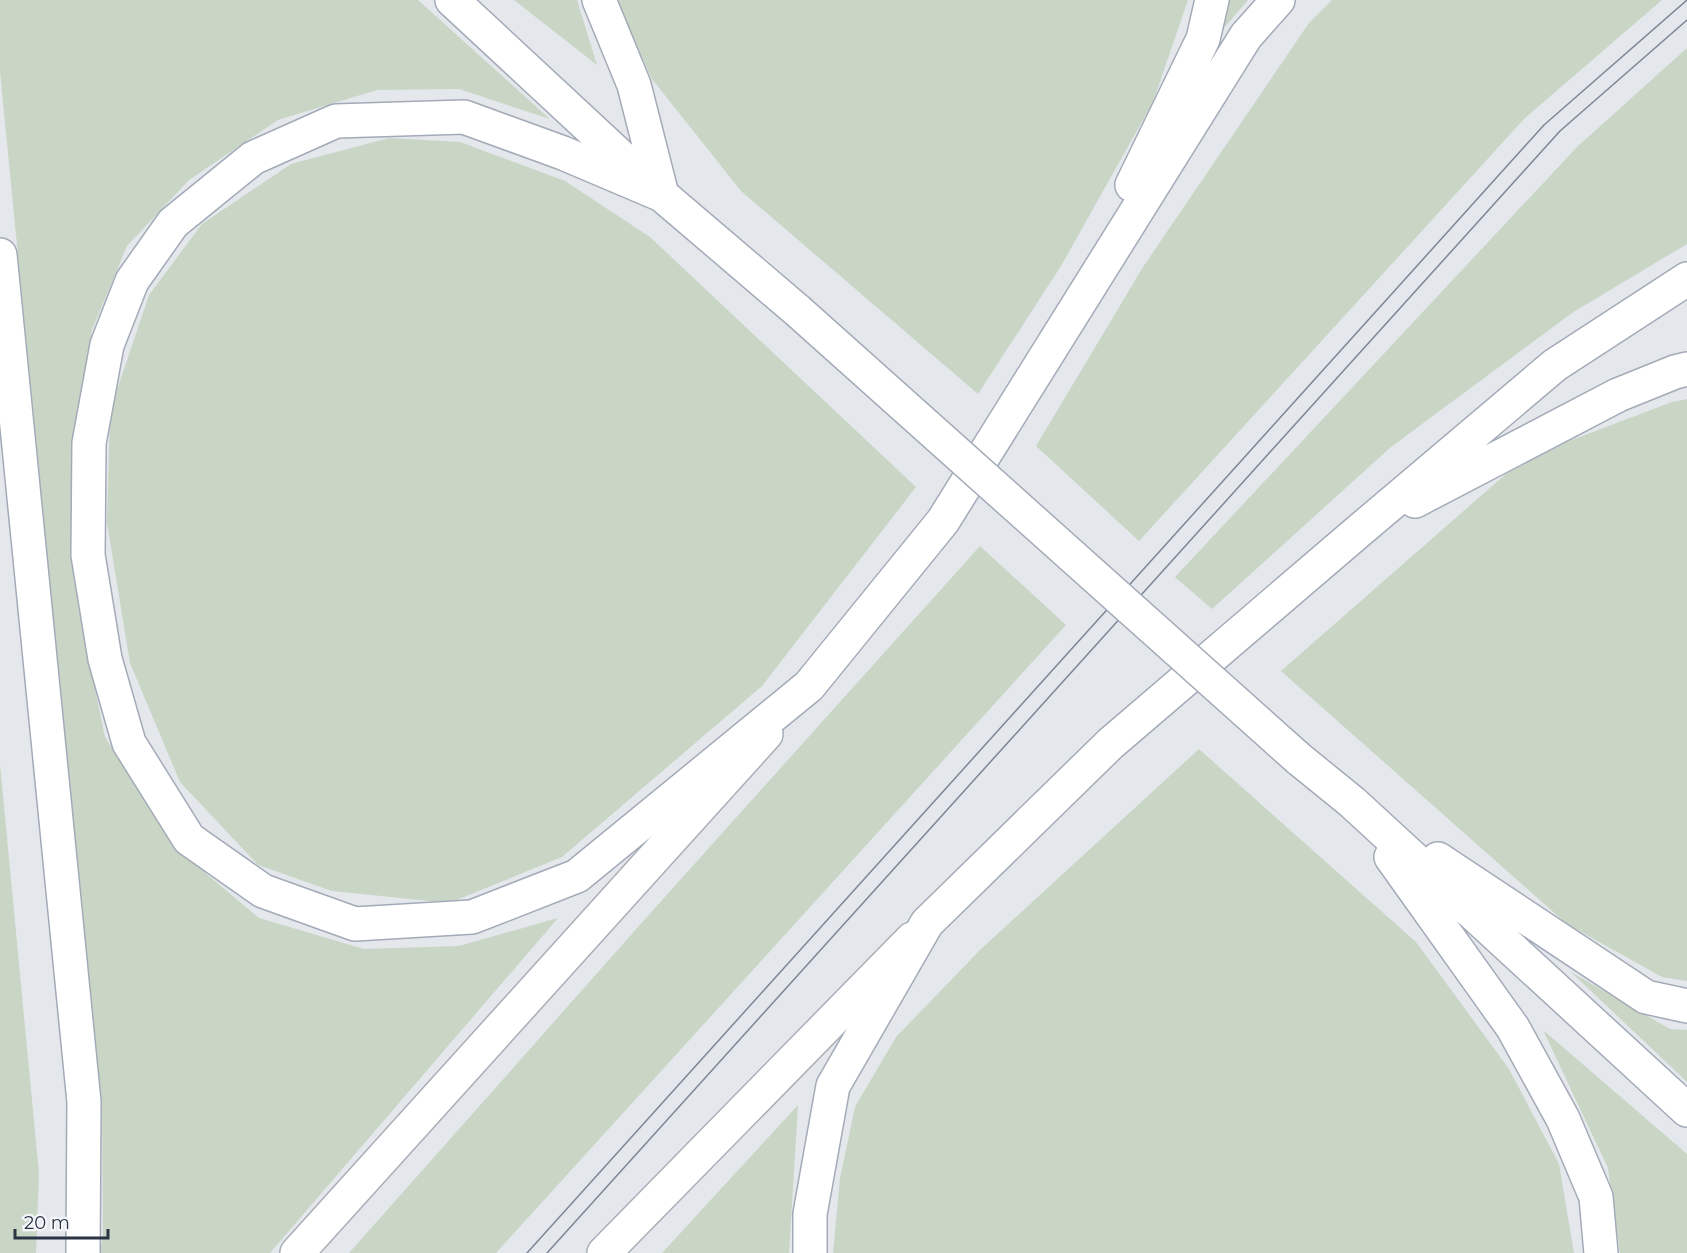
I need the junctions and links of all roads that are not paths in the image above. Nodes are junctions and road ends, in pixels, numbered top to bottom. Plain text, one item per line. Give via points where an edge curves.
1 (452, 0) edge
2 (598, 0) edge
3 (1212, 0) edge
4 (1278, 0) edge
5 (662, 195) junction
6 (0, 255) edge
7 (1687, 279) edge
8 (1056, 342) junction
9 (1687, 369) edge
10 (1360, 530) junction
11 (809, 686) junction
12 (1352, 802) junction
13 (927, 924) junction
14 (1687, 1006) edge
15 (1687, 1110) edge
16 (83, 1253) edge
17 (297, 1253) edge
18 (604, 1253) edge
19 (810, 1253) edge
20 (1601, 1253) edge

1 - 5 main road
2 - 5 main road via 634,85
3 - 8 main road via 1203,39
4 - 8 main road via 1246,36
5 - 11 main road via 464,117 336,121 253,158 173,223 132,281 107,345 89,443 88,555 105,659 129,742 189,838 263,891 355,924 472,917 577,876
5 - 12 main road, bridge
6 - 16 main road via 84,1102
7 - 10 main road via 1555,365
8 - 11 main road via 943,521
9 - 10 main road via 1618,395
10 - 13 main road via 1110,744
11 - 17 main road
12 - 14 main road via 1646,997
12 - 15 main road
12 - 20 main road via 1514,1028 1563,1119 1596,1197
13 - 18 main road
13 - 19 main road via 834,1086 810,1214

